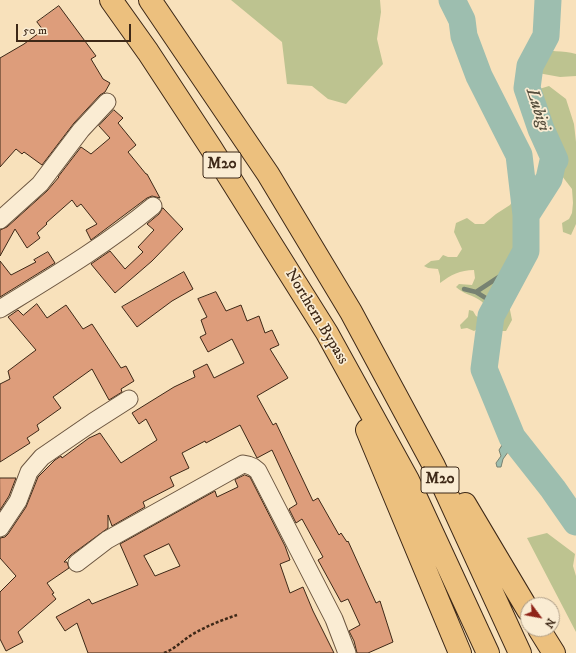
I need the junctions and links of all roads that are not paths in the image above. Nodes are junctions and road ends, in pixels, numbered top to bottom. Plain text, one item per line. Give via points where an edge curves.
1 (111, 0) edge
2 (150, 0) edge
3 (107, 102) dead end
4 (153, 206) dead end
5 (0, 220) edge
6 (0, 309) edge
7 (351, 312) junction
8 (327, 333) junction
9 (129, 399) dead end
10 (0, 528) edge
11 (77, 563) dead end
12 (520, 597) edge
13 (544, 637) edge
14 (347, 653) edge
15 (460, 653) edge
16 (488, 653) edge
17 (520, 653) edge
18 (554, 653) edge

1 - 8 highway, Northern Bypass / M20 via 211,148
2 - 7 highway, Northern Bypass / M20 via 268,174
3 - 5 street via 81,130 40,184
4 - 6 street via 100,246
7 - 12 highway
7 - 17 highway, Northern Bypass / M20 via 434,466
8 - 15 highway
8 - 16 highway, Northern Bypass / M20 via 408,480
9 - 10 street via 42,456 29,472 18,501
11 - 14 street via 106,540 243,464 248,465 258,471 334,619
13 - 18 highway

